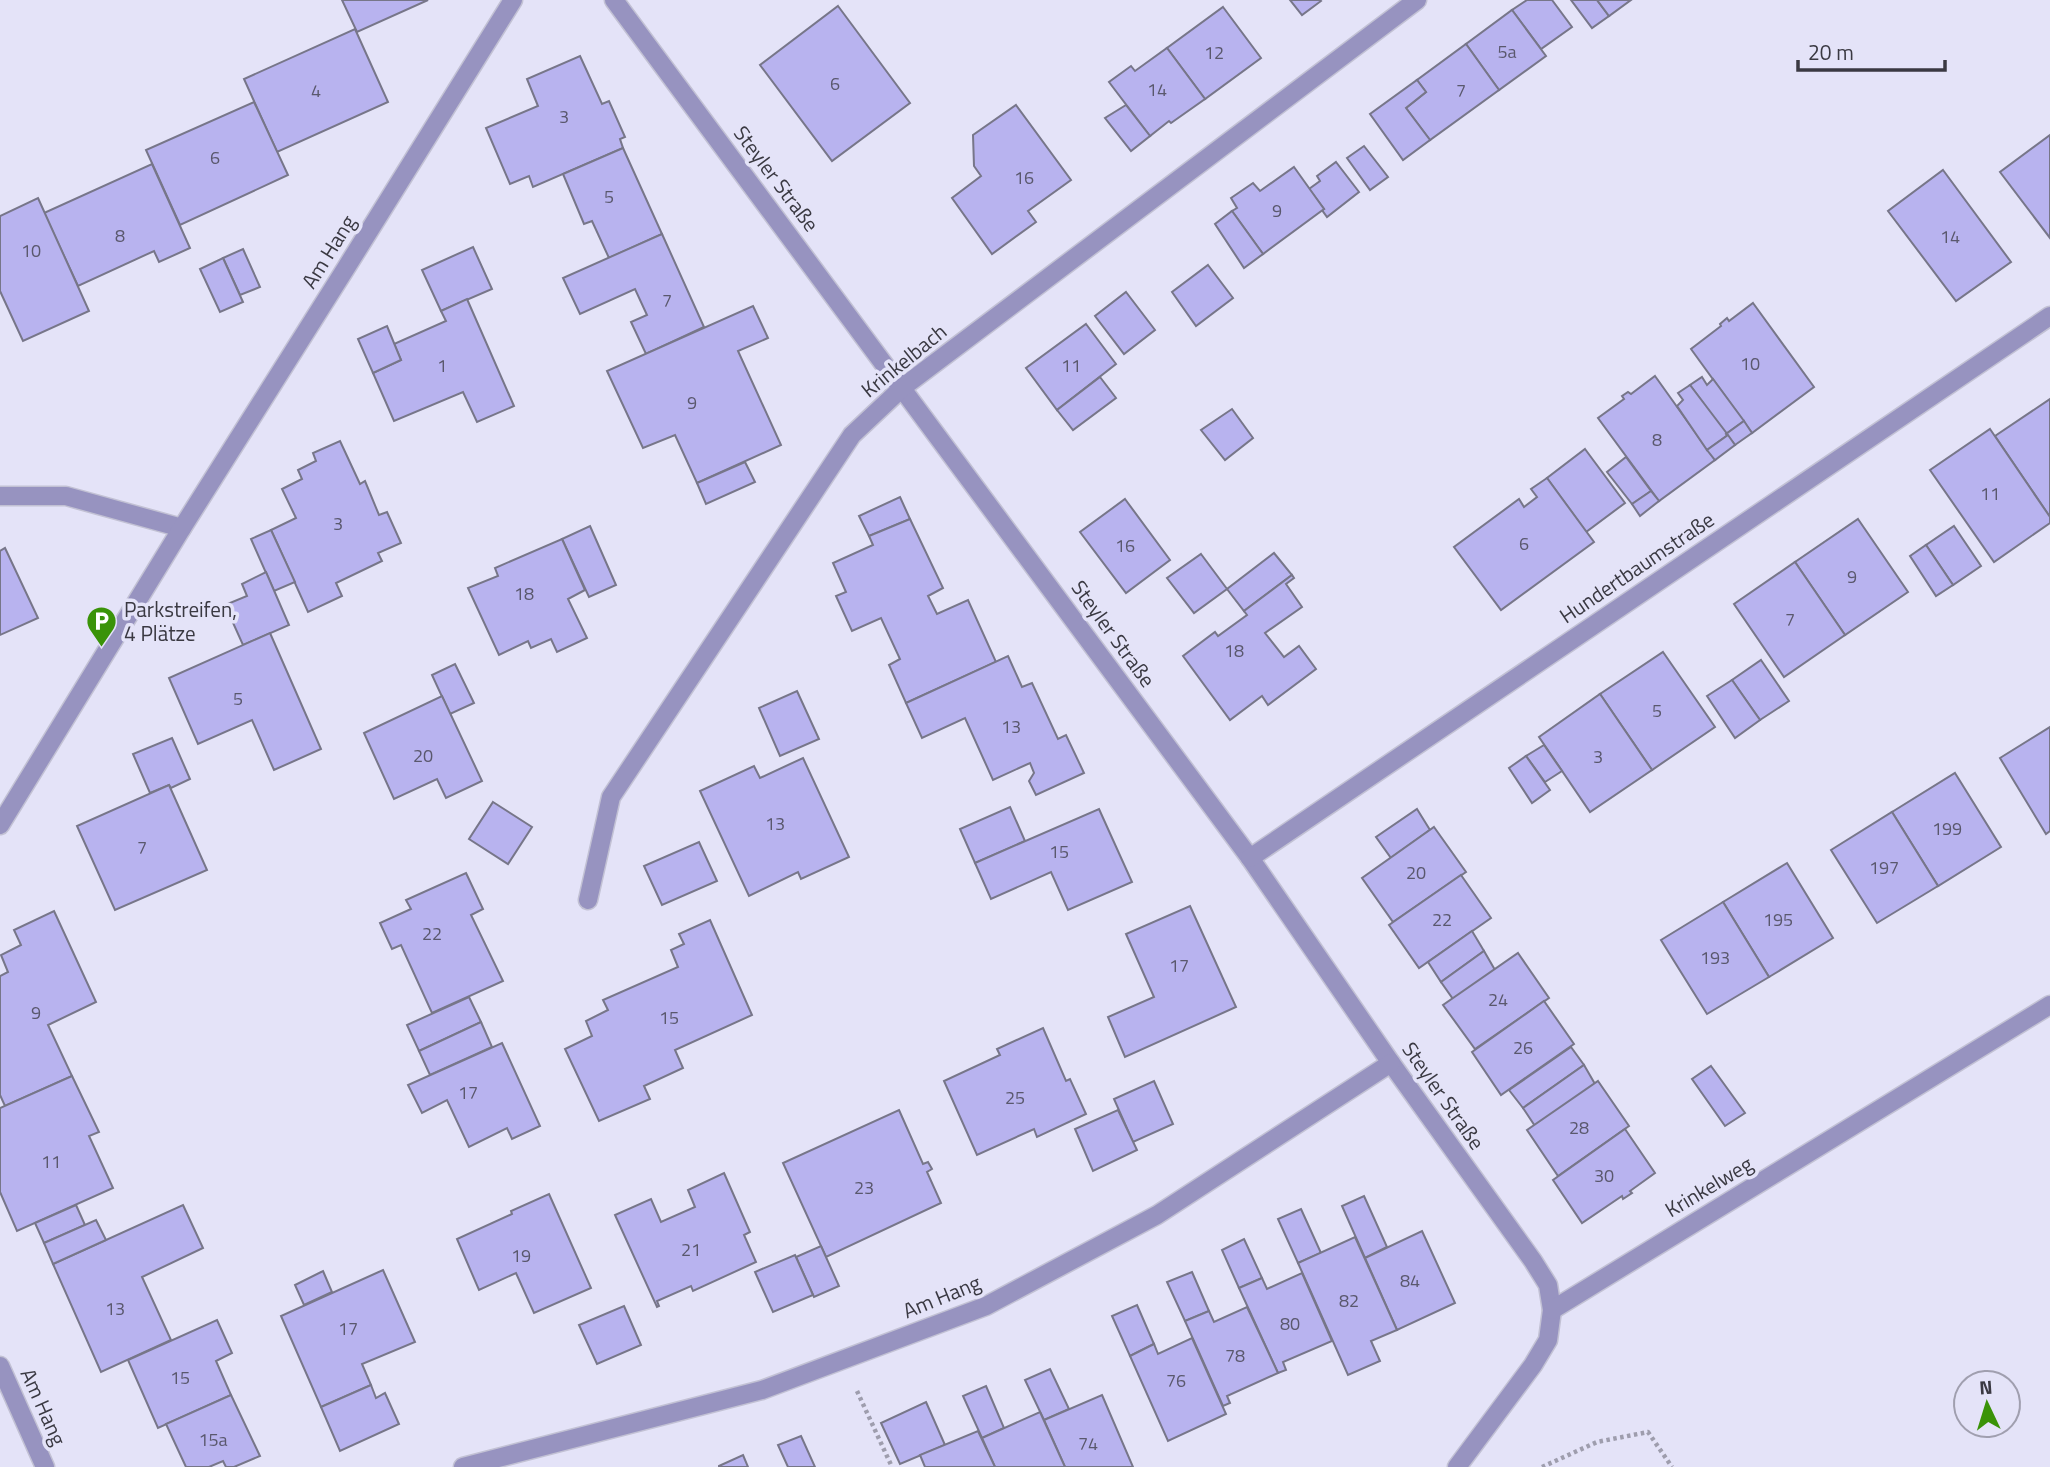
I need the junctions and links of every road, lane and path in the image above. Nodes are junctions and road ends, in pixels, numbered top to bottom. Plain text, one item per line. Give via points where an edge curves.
1 (513, 0) edge
2 (614, 0) edge
3 (1417, 0) edge
4 (2050, 316) edge
5 (902, 387) junction
6 (0, 496) edge
7 (182, 528) junction
8 (0, 825) edge
9 (1250, 858) junction
10 (588, 900) dead end
11 (2050, 1005) edge
12 (1391, 1063) junction
13 (1552, 1310) junction
14 (843, 1359) junction
15 (0, 1366) edge
16 (45, 1467) edge
17 (463, 1467) edge
18 (892, 1467) edge
19 (1457, 1467) edge
20 (1542, 1467) edge
21 (1672, 1467) edge

1 - 7 street, Am Hang
2 - 5 street, Steyler Straße
3 - 5 street, Krinkelbach
4 - 9 street, Hundertbaumstraße
5 - 9 street, Steyler Straße
5 - 10 street, Krinkelbach via 852,435 611,797
6 - 7 street via 66,496
7 - 8 street, Am Hang
9 - 12 street, Steyler Straße
11 - 13 street, Krinkelweg
12 - 13 street, Steyler Straße via 1533,1261 1548,1285
12 - 14 street, Am Hang via 1157,1215 986,1306
13 - 19 street via 1548,1340 1533,1366
14 - 17 street, Am Hang via 762,1390
14 - 18 path
15 - 16 street, Am Hang
20 - 21 path via 1597,1442 1647,1432

